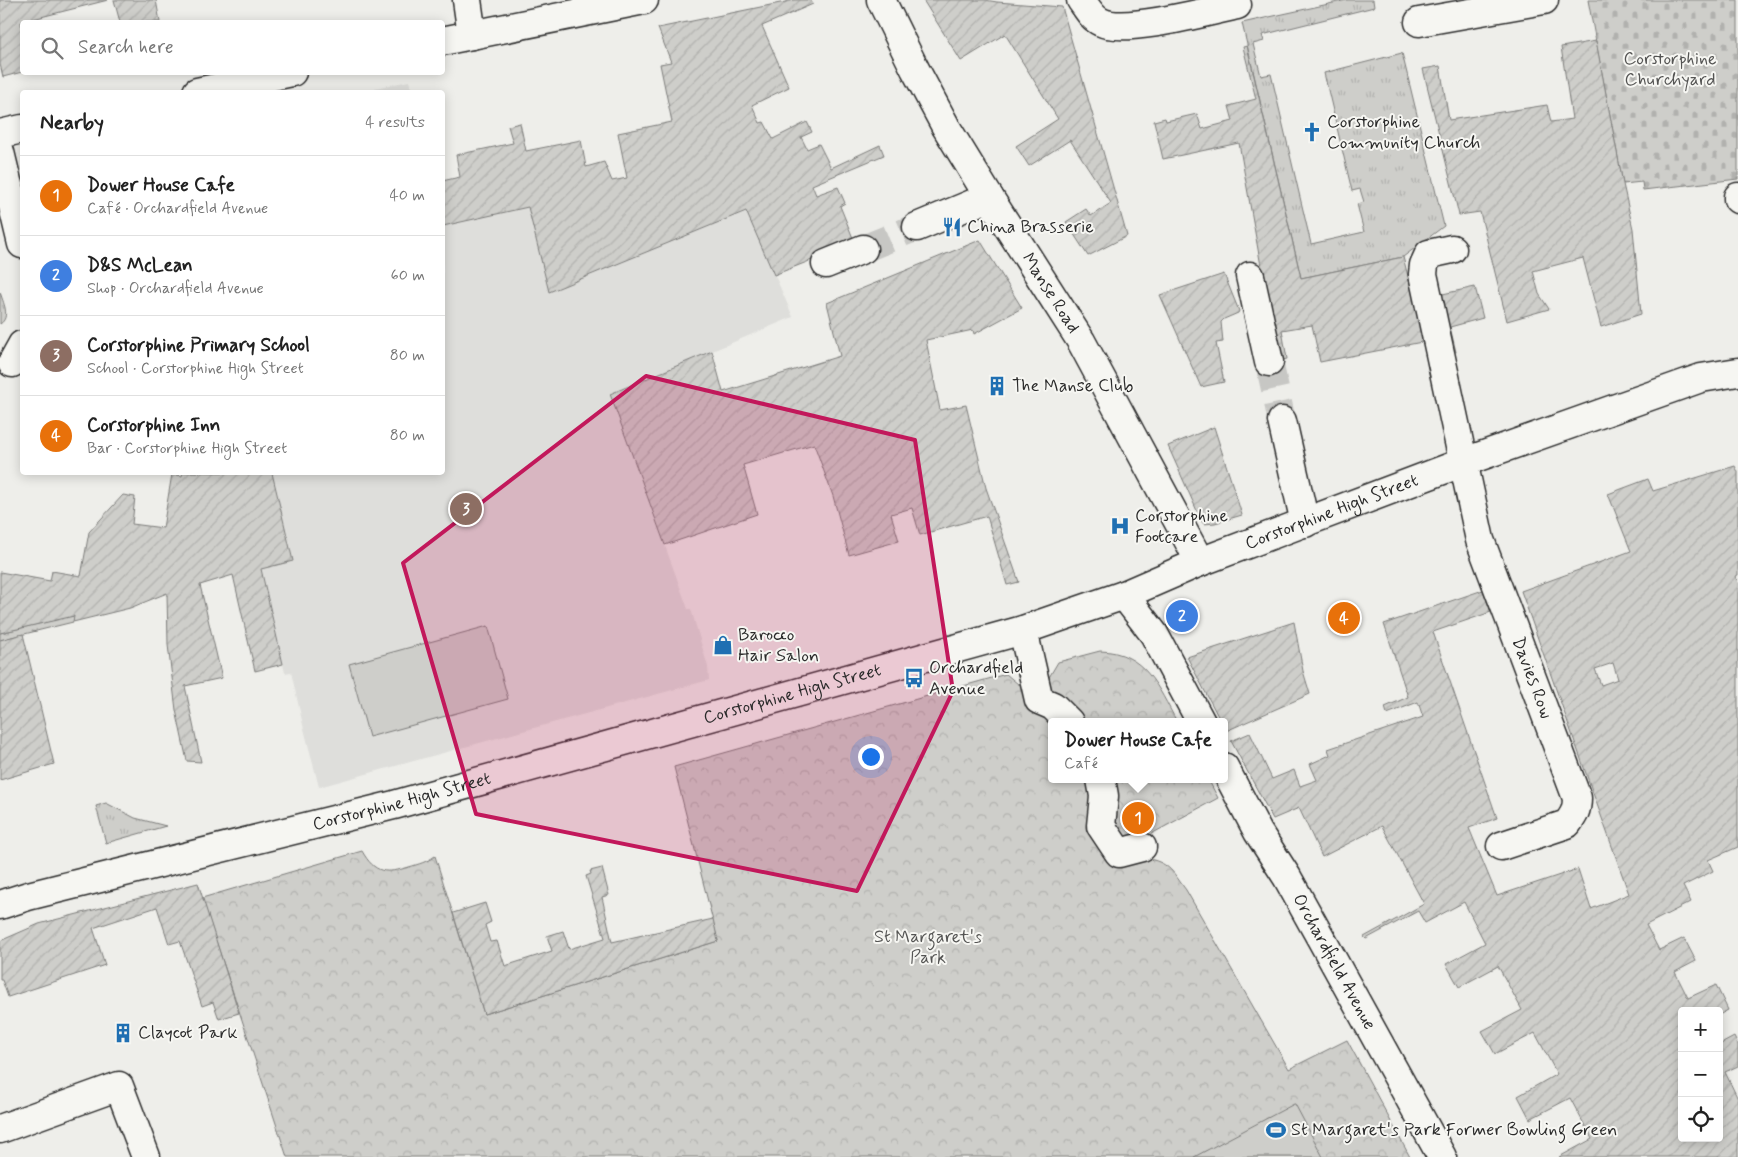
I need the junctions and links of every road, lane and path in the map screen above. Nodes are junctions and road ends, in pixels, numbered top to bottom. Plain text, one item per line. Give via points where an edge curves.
1 (467, 0) edge
2 (644, 0) edge
3 (881, 0) edge
4 (1080, 0) edge
5 (1544, 0) edge
6 (1237, 5) dead end
7 (1419, 22) dead end
8 (472, 35) junction
9 (445, 40) edge
10 (278, 75) edge
11 (206, 90) edge
12 (20, 129) edge
13 (0, 134) edge
14 (0, 152) edge
15 (989, 197) junction
16 (917, 227) tunnel mouth
17 (20, 236) edge
18 (863, 248) tunnel mouth
19 (1452, 249) dead end
20 (826, 264) dead end
21 (1250, 276) dead end
22 (1270, 362) tunnel mouth
23 (1738, 372) edge
24 (1282, 421) tunnel mouth
25 (1464, 462) junction
26 (1304, 523) junction
27 (1200, 562) junction
28 (1124, 595) junction
29 (1023, 630) junction
30 (1065, 718) edge
31 (1199, 718) edge
32 (1228, 775) edge
33 (1102, 783) edge
34 (1502, 846) dead end
35 (1142, 847) dead end
36 (0, 905) edge
37 (0, 1129) edge
38 (146, 1157) edge
39 (1442, 1157) edge

1 - 8 street
2 - 8 street
3 - 15 street, Manse Road via 915,69
4 - 6 street via 1096,19 1111,25 1165,20
5 - 7 street
8 - 9 street
10 - 11 street
12 - 13 street
14 - 17 street
15 - 16 street
15 - 27 street, Manse Road via 1081,341
18 - 20 street
19 - 25 street via 1429,254 1423,274
21 - 22 street
23 - 25 street, Corstorphine High Street via 1701,378
24 - 26 street
25 - 26 street, Corstorphine High Street
25 - 34 street, Davies Row via 1488,565 1577,807 1567,824
26 - 27 street, Corstorphine High Street
27 - 28 street, Corstorphine High Street
28 - 29 street, Corstorphine High Street
28 - 31 street via 1154,634
29 - 30 street via 1038,700 1053,706
29 - 36 street, Corstorphine High Street via 394,805
32 - 39 street, Orchardfield Avenue
33 - 35 street via 1102,826 1119,853
37 - 38 street via 119,1086

